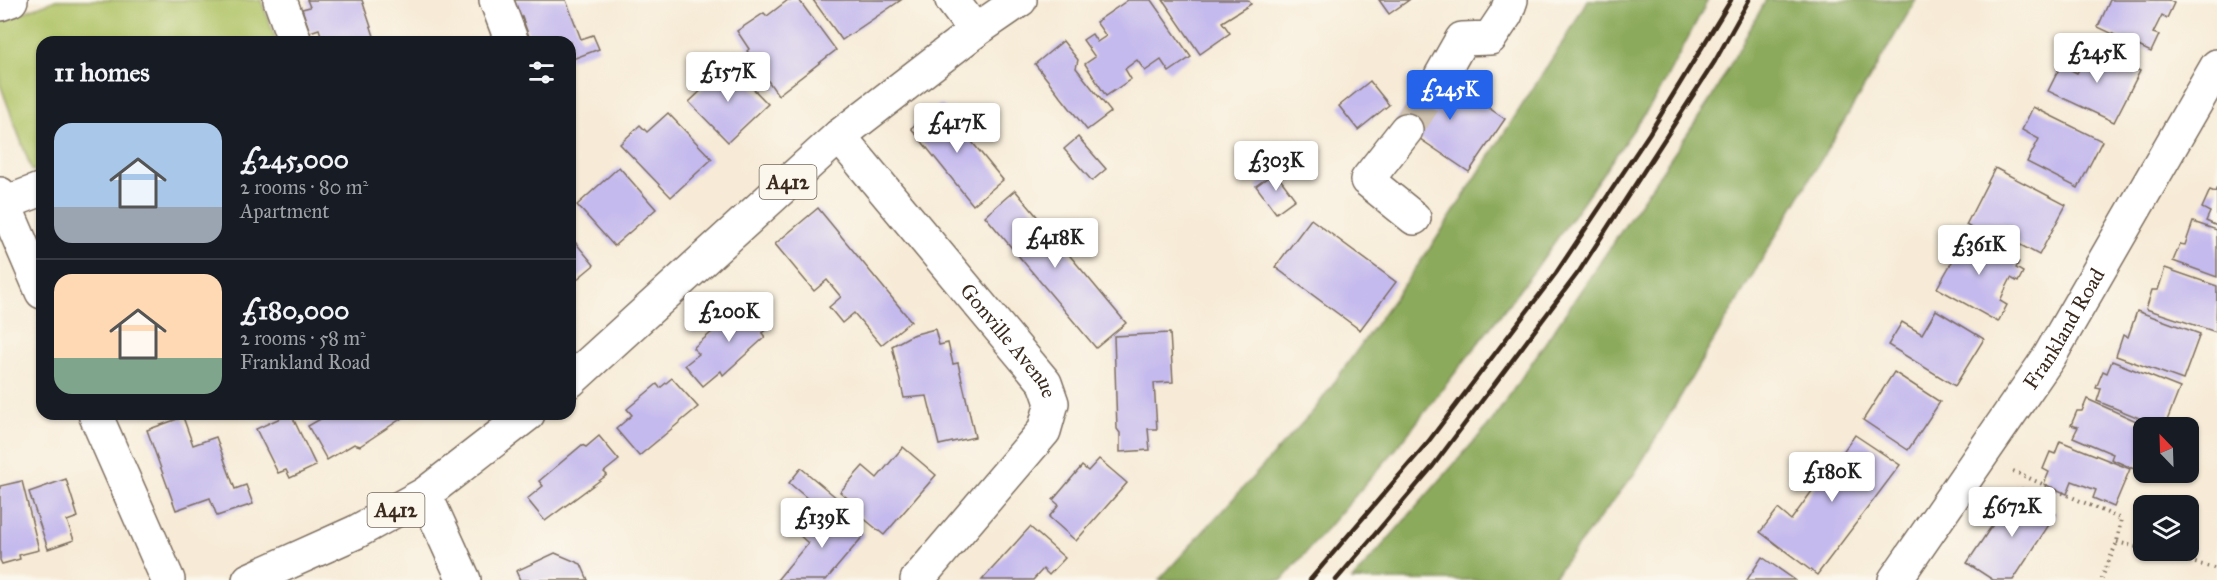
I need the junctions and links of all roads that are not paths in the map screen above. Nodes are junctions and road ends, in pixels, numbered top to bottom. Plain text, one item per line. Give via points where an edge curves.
1 (11, 0) edge
2 (280, 0) edge
3 (496, 0) edge
4 (952, 0) edge
5 (1020, 0) edge
6 (1511, 0) edge
7 (0, 4) edge
8 (975, 32) junction
9 (293, 36) edge
10 (510, 36) edge
11 (2217, 66) edge
12 (1441, 76) tunnel mouth
13 (1406, 130) tunnel mouth
14 (839, 136) junction
15 (36, 190) edge
16 (2, 199) edge
17 (1414, 218) dead end
18 (36, 278) edge
19 (576, 376) edge
20 (98, 420) edge
21 (520, 420) edge
22 (425, 494) junction
23 (168, 580) edge
24 (249, 580) edge
25 (464, 580) edge
26 (917, 580) edge
27 (1895, 580) edge

1 - 7 street
2 - 9 street
3 - 10 street
4 - 8 street
5 - 8 street, A412
6 - 12 street via 1490,38 1462,39
8 - 14 street, A412
11 - 27 street, Frankland Road via 2049,357
13 - 17 street via 1367,180
14 - 19 street, A412
14 - 26 street, Gonville Avenue via 1046,383 1052,403 1044,431
15 - 16 street
16 - 18 street
20 - 23 street
21 - 22 street, A412
22 - 24 street, A412 via 356,532
22 - 25 street

